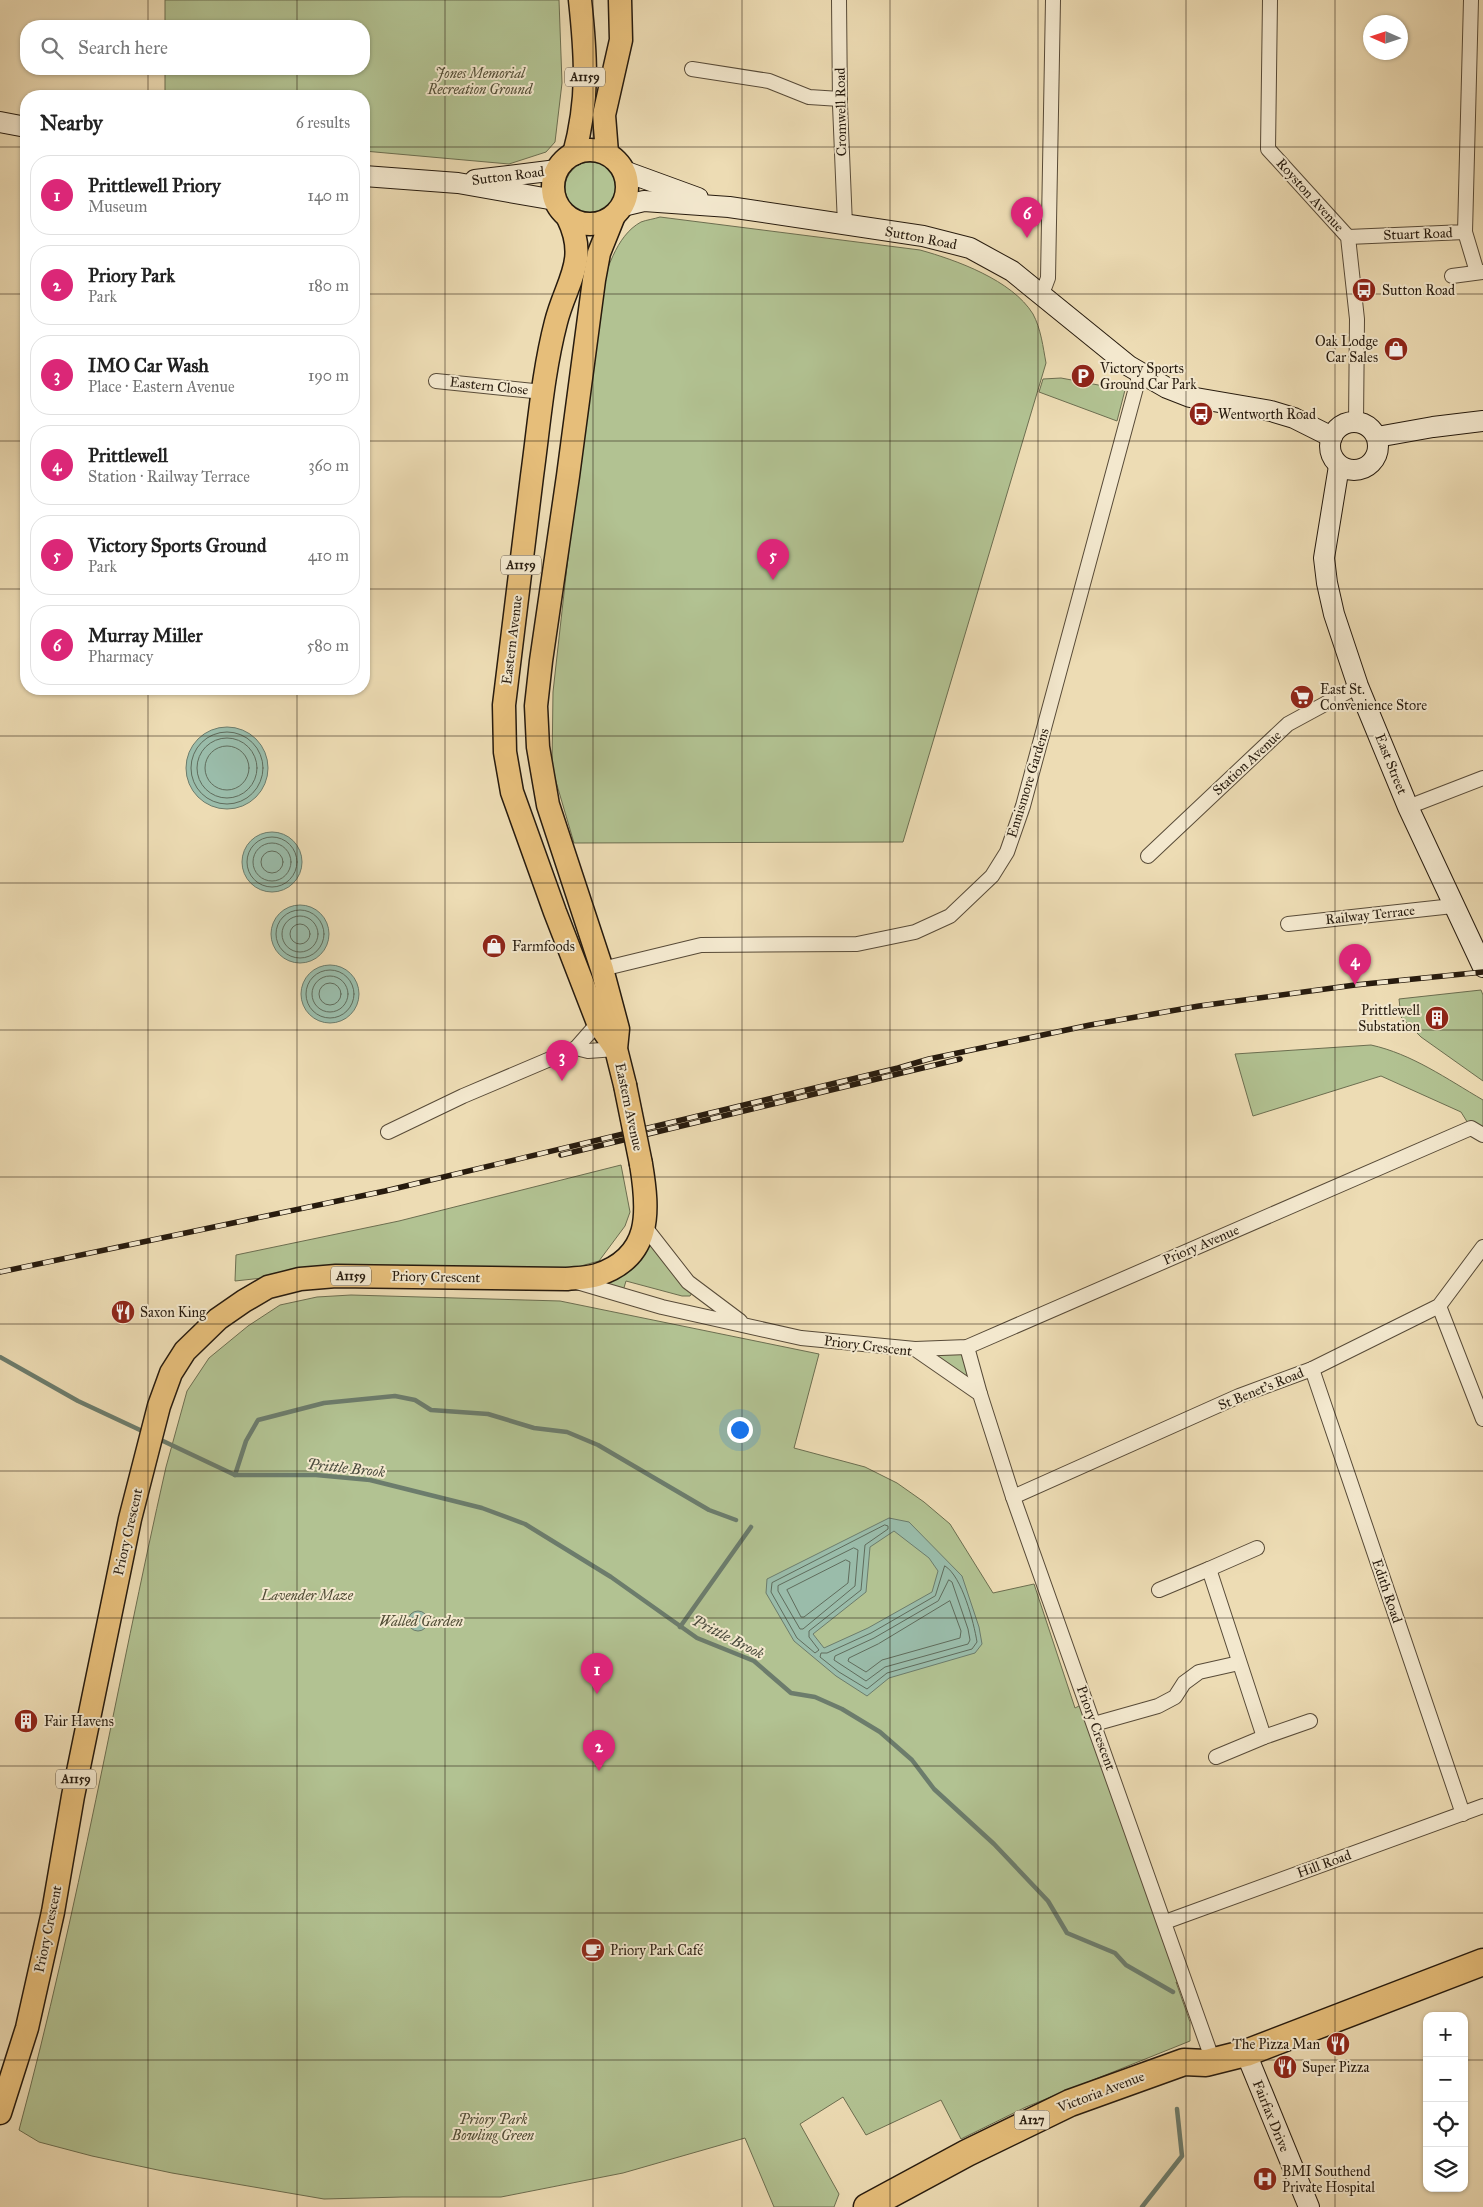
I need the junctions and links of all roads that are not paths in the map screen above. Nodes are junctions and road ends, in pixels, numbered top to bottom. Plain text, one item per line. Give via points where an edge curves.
1 (580, 0) edge
2 (620, 0) edge
3 (839, 0) edge
4 (1052, 0) edge
5 (1270, 0) edge
6 (1471, 0) edge
7 (692, 69) dead end
8 (840, 99) junction
9 (0, 122) edge
10 (20, 126) edge
11 (607, 153) junction
12 (574, 154) junction
13 (557, 170) junction
14 (624, 171) junction
15 (370, 176) edge
16 (458, 183) junction
17 (555, 200) junction
18 (729, 208) junction
19 (618, 212) junction
20 (568, 218) junction
21 (844, 225) junction
22 (1465, 232) junction
23 (1348, 237) junction
24 (1480, 272) edge
25 (1452, 276) dead end
26 (1042, 294) junction
27 (1140, 374) junction
28 (436, 381) dead end
29 (543, 392) junction
30 (1483, 421) edge
31 (1356, 422) junction
32 (1332, 436) junction
33 (1377, 437) junction
34 (1339, 466) junction
35 (1363, 469) junction
36 (1330, 523) junction
37 (1358, 686) junction
38 (1483, 778) edge
39 (1408, 807) junction
40 (1148, 856) dead end
41 (1453, 906) junction
42 (1288, 924) dead end
43 (1483, 967) edge
44 (602, 969) junction
45 (598, 1023) junction
46 (576, 1048) junction
47 (616, 1049) junction
48 (388, 1132) dead end
49 (1483, 1135) edge
50 (641, 1164) joint
51 (645, 1227) junction
52 (1483, 1247) edge
53 (567, 1279) junction
54 (1439, 1306) junction
55 (745, 1324) junction
56 (967, 1346) junction
57 (915, 1349) junction
58 (1312, 1369) junction
59 (980, 1394) junction
60 (1483, 1419) edge
61 (1013, 1497) junction
62 (1257, 1548) dead end
63 (1209, 1569) junction
64 (1159, 1590) dead end
65 (1239, 1663) junction
66 (1310, 1721) dead end
67 (1094, 1724) junction
68 (1264, 1737) junction
69 (1216, 1757) dead end
70 (1483, 1806) edge
71 (1463, 1814) junction
72 (1165, 1922) junction
73 (1483, 1962) edge
74 (1246, 2053) junction
75 (1210, 2062) junction
76 (0, 2113) edge
77 (867, 2207) edge
78 (903, 2207) edge
79 (1309, 2207) edge

1 - 12 main road, A1159 via 586,48 585,94
2 - 11 main road, A1159 via 621,40 604,114
3 - 8 street, Cromwell Road
4 - 26 street via 1048,278
5 - 23 street, Royston Avenue via 1268,149
6 - 22 street, Stuart Road
7 - 8 street via 769,80 809,97
8 - 21 street, Cromwell Road
9 - 10 street
11 - 12 main road via 590,150
11 - 14 main road
12 - 13 main road
13 - 16 street, Sutton Road
13 - 17 main road via 553,190
14 - 18 street, Sutton Road
14 - 19 main road, Eastern Avenue via 628,195
15 - 16 street, Sutton Road
16 - 17 street, Sutton Road
17 - 20 main road, Eastern Avenue
18 - 19 street, Sutton Road via 644,201
18 - 21 street, Sutton Road
19 - 20 main road via 603,223 591,225
19 - 44 main road, Eastern Avenue / A1159 via 599,253 594,280 536,706 538,747 548,805
20 - 29 main road, Eastern Avenue / A1159 via 576,234 577,252 573,278 556,322
21 - 26 street, Sutton Road via 932,238 970,248 1012,271
22 - 23 street, Stuart Road
22 - 24 street
23 - 31 street, Royston Avenue via 1357,319
24 - 25 street
26 - 27 street, Sutton Road
27 - 32 street, Sutton Road via 1190,397 1271,411
27 - 44 street, Ennismore Gardens via 1023,806 1007,852 992,876 950,916 915,932 857,944 701,944
28 - 29 street, Eastern Close
29 - 45 main road, Eastern Avenue / A1159 via 504,705 505,752 512,792
30 - 33 street
31 - 32 street via 1342,425
31 - 33 street via 1369,427
32 - 34 street via 1330,452
33 - 35 street via 1377,456
34 - 35 street via 1346,470
34 - 36 street, East Street
35 - 36 street, East Street
36 - 37 street, East Street via 1324,558 1327,583
37 - 39 street, East Street
37 - 40 street, Station Avenue via 1288,724
38 - 39 street
39 - 41 street, East Street
41 - 42 street, Railway Terrace
41 - 43 street, East Street
44 - 47 main road, Eastern Avenue / A1159 via 618,1029
45 - 46 street
45 - 47 main road, Eastern Avenue / A1159
46 - 47 street via 588,1051
46 - 48 street
47 - 50 main road, Eastern Avenue / A1159, bridge
49 - 56 street, Priory Avenue via 1471,1128
50 - 51 main road, Priory Crescent / A1159 via 646,1195
51 - 53 main road, Priory Crescent / A1159 via 632,1253 617,1266 596,1276
51 - 55 street, Priory Crescent via 688,1282
52 - 54 street, St Benet's Road
53 - 55 street, Priory Crescent via 662,1306
53 - 76 main road, Priory Crescent / A1159 via 336,1276 300,1279 268,1287 244,1300 218,1319 185,1351 171,1373 159,1406 130,1518 73,1796 53,1912 26,2028
54 - 58 street, St Benet's Road
54 - 60 street
55 - 57 street, Priory Crescent via 801,1338
56 - 57 street, Priory Avenue
56 - 59 street, Priory Crescent
57 - 59 street, Priory Crescent
58 - 61 street, St Benet's Road via 1239,1396
58 - 71 street, Edith Road
59 - 61 street, Priory Crescent
61 - 67 street, Priory Crescent
62 - 63 street
63 - 64 street
63 - 65 street
65 - 67 street via 1199,1672 1184,1683 1175,1697 1158,1706
65 - 68 street
66 - 68 street
67 - 72 street, Priory Crescent
68 - 69 street
70 - 71 street, Hill Road
71 - 72 street, Hill Road
72 - 75 street, Priory Crescent
73 - 74 highway, Victoria Avenue / A127
74 - 75 highway, Victoria Avenue / A127
74 - 79 street, Fairfax Drive
75 - 77 highway, Victoria Avenue / A127 via 1184,2062 1070,2103
75 - 78 highway, Victoria Avenue / A127 via 1189,2076 1030,2139

